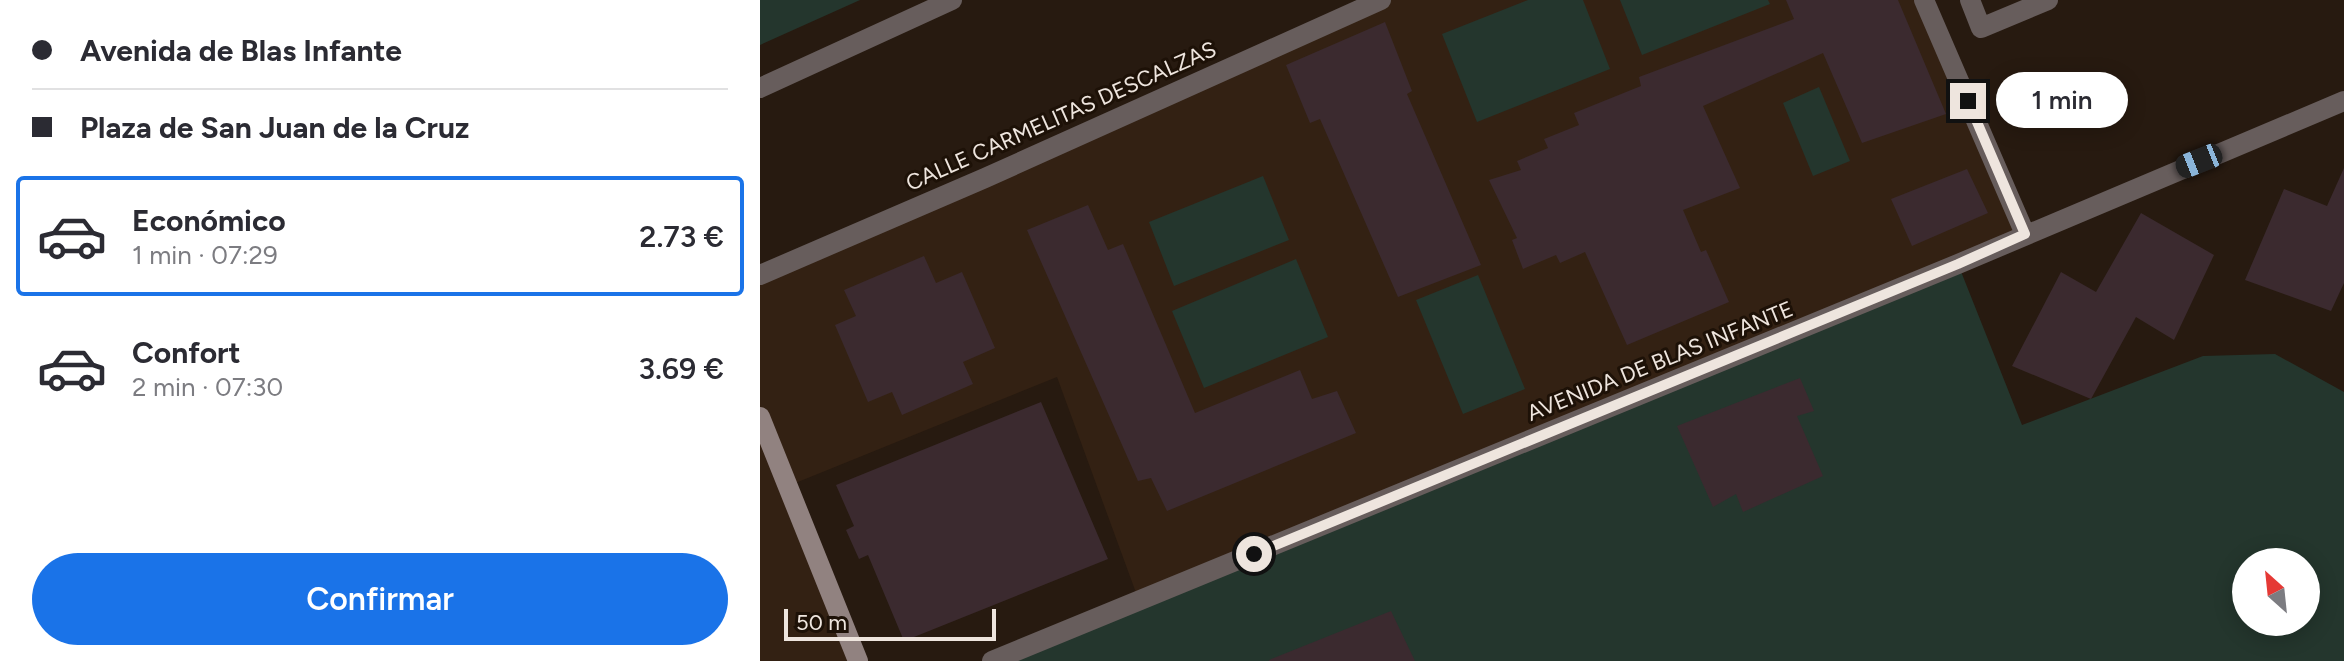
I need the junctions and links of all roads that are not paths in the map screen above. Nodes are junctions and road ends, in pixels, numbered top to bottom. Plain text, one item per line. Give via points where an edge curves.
1 (952, 0) edge
2 (1381, 0) edge
3 (1924, 0) edge
4 (1970, 0) edge
5 (2048, 0) edge
6 (760, 88) edge
7 (2344, 101) edge
8 (2025, 234) junction
9 (760, 275) edge
10 (760, 417) edge
11 (858, 661) edge
12 (992, 661) edge

1 - 6 street
2 - 9 street, CALLE CARMELITAS DESCALZAS
3 - 8 street
4 - 5 street via 1981,28
7 - 8 street, AVENIDA DE BLAS INFANTE
8 - 12 street, AVENIDA DE BLAS INFANTE
10 - 11 street

